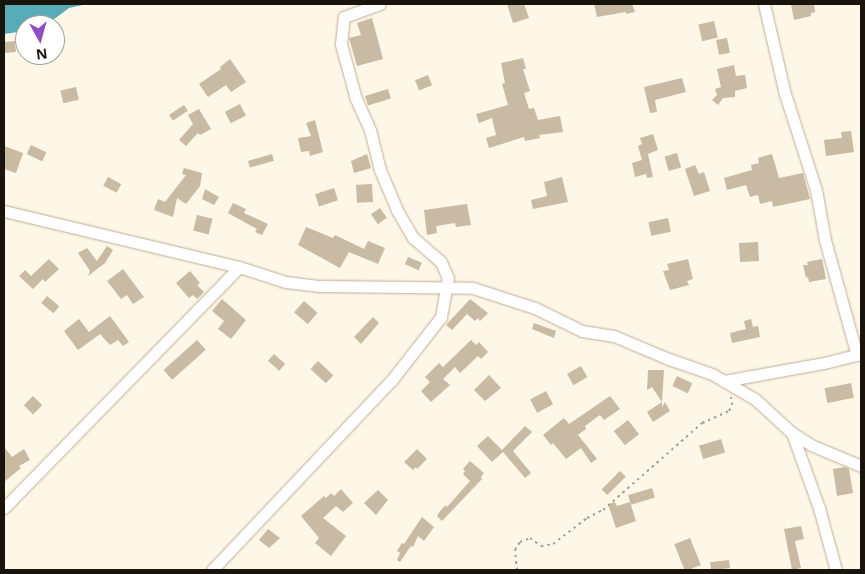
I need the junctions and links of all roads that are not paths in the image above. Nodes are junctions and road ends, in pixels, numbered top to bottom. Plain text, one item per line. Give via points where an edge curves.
1 (380, 4) edge
2 (764, 4) edge
3 (4, 211) edge
4 (239, 267) junction
5 (447, 288) junction
6 (859, 355) edge
7 (724, 381) junction
8 (792, 433) junction
9 (861, 466) edge
10 (4, 508) edge
11 (212, 570) edge
12 (836, 570) edge

1 - 5 street via 344,16 341,44 356,99 397,210 413,238 441,262 448,278
2 - 6 street via 785,94 816,190 826,240
3 - 4 street
4 - 5 street via 286,282 320,286
4 - 10 street
5 - 7 street via 473,288 535,308 582,331 614,336
5 - 11 street via 441,317 391,381
6 - 7 street
7 - 8 street via 755,399
8 - 9 street via 811,445
8 - 12 street

